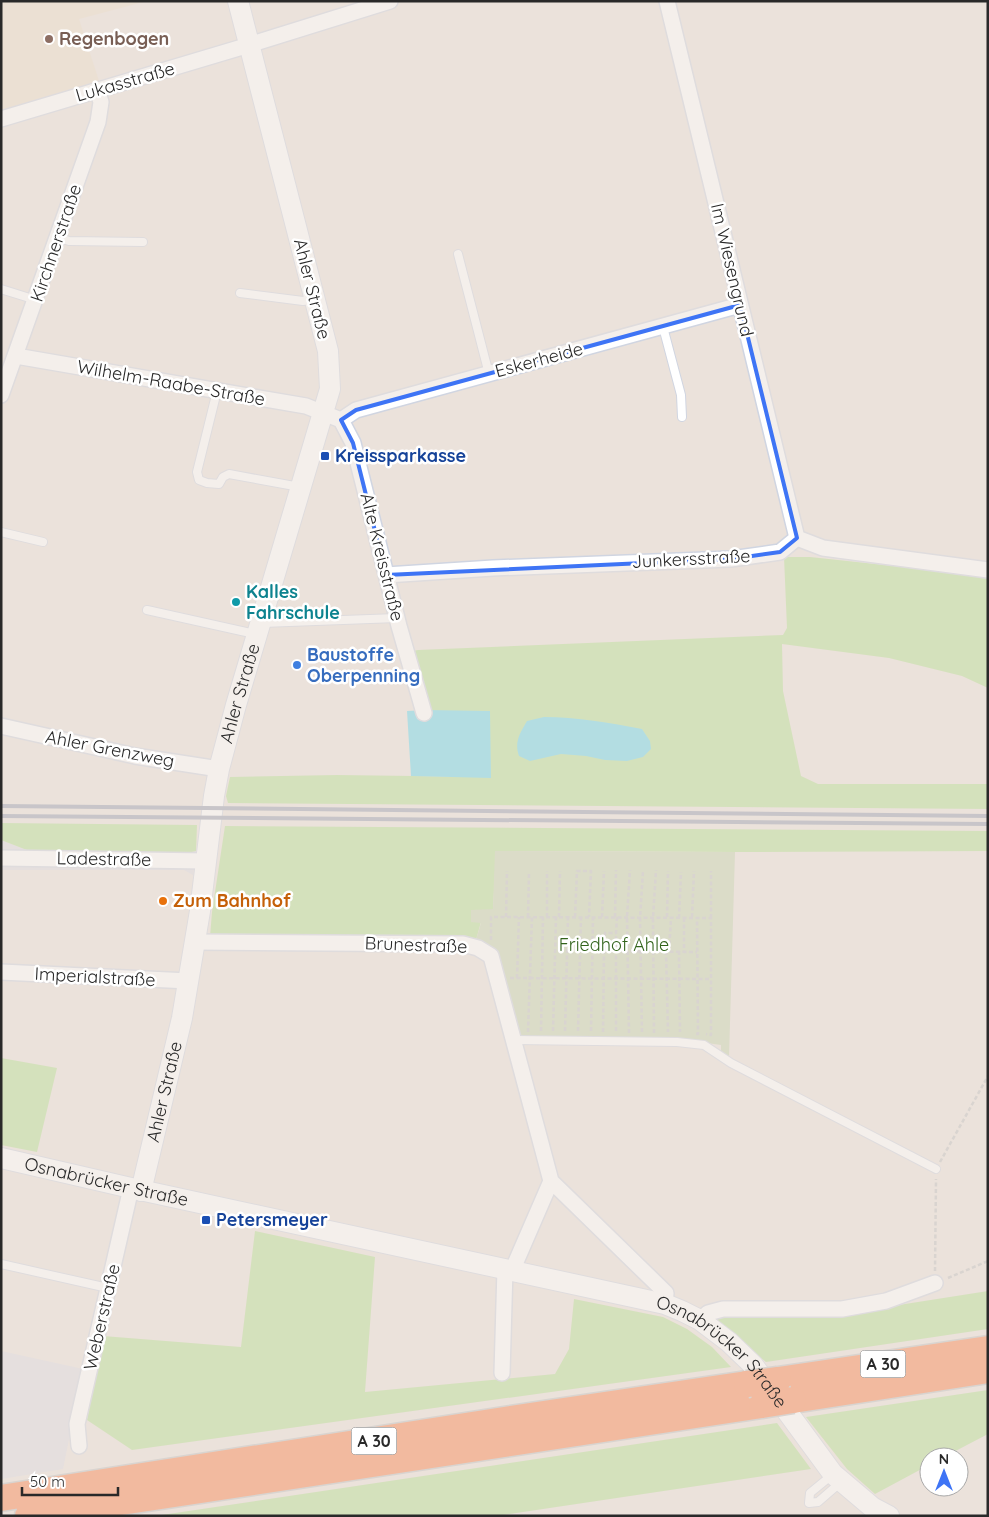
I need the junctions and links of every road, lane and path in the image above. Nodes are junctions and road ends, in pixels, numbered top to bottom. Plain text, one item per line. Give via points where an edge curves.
1 (238, 1) edge
2 (390, 1) edge
3 (667, 1) edge
4 (249, 46) junction
5 (97, 90) junction
6 (1, 119) edge
7 (58, 237) junction
8 (143, 242) dead end
9 (458, 254) dead end
10 (1, 289) edge
11 (240, 293) dead end
12 (315, 299) junction
13 (36, 300) junction
14 (740, 305) junction
15 (663, 327) junction
16 (16, 356) junction
17 (490, 374) junction
18 (217, 391) junction
19 (1, 396) edge
20 (332, 417) junction
21 (682, 417) dead end
22 (302, 487) junction
23 (1, 532) edge
24 (797, 538) junction
25 (43, 542) dead end
26 (988, 570) edge
27 (386, 574) junction
28 (147, 610) dead end
29 (397, 618) junction
30 (259, 629) junction
31 (424, 713) dead end
32 (1, 726) edge
33 (219, 769) junction
34 (1, 858) edge
35 (206, 861) junction
36 (616, 870) dead end
37 (630, 870) dead end
38 (656, 870) dead end
39 (507, 871) dead end
40 (547, 871) dead end
41 (560, 871) dead end
42 (604, 871) dead end
43 (643, 871) dead end
44 (668, 871) dead end
45 (694, 871) dead end
46 (711, 871) dead end
47 (529, 872) dead end
48 (681, 872) dead end
49 (506, 917) junction
50 (519, 917) junction
51 (528, 917) junction
52 (532, 917) junction
53 (542, 917) junction
54 (547, 917) junction
55 (557, 917) junction
56 (568, 918) junction
57 (575, 918) junction
58 (581, 918) junction
59 (591, 918) junction
60 (602, 918) junction
61 (616, 918) junction
62 (627, 918) junction
63 (640, 918) junction
64 (653, 918) junction
65 (669, 918) junction
66 (679, 918) junction
67 (684, 918) junction
68 (692, 918) junction
69 (697, 918) junction
70 (711, 918) junction
71 (616, 933) junction
72 (195, 942) junction
73 (604, 951) junction
74 (616, 951) junction
75 (628, 951) junction
76 (668, 951) junction
77 (679, 951) junction
78 (684, 951) junction
79 (641, 952) junction
80 (654, 952) junction
81 (698, 952) junction
82 (490, 956) junction
83 (1, 972) edge
84 (498, 978) junction
85 (517, 978) junction
86 (530, 978) junction
87 (542, 978) junction
88 (554, 978) junction
89 (567, 978) junction
90 (580, 978) junction
91 (592, 978) junction
92 (604, 979) junction
93 (616, 979) junction
94 (629, 979) junction
95 (641, 979) junction
96 (654, 979) junction
97 (666, 979) junction
98 (680, 979) junction
99 (698, 979) junction
100 (711, 979) junction
101 (189, 981) junction
102 (541, 1032) junction
103 (553, 1032) junction
104 (565, 1032) junction
105 (578, 1032) junction
106 (591, 1033) junction
107 (603, 1033) junction
108 (616, 1033) junction
109 (629, 1033) junction
110 (642, 1033) junction
111 (654, 1033) junction
112 (668, 1033) junction
113 (689, 1034) dead end
114 (698, 1034) junction
115 (514, 1040) junction
116 (988, 1076) edge
117 (1, 1158) edge
118 (936, 1168) junction
119 (551, 1181) junction
120 (136, 1189) junction
121 (988, 1261) edge
122 (1, 1264) edge
123 (509, 1270) junction
124 (935, 1283) junction
125 (108, 1288) junction
126 (668, 1298) junction
127 (702, 1314) junction
128 (988, 1349) edge
129 (988, 1370) edge
130 (502, 1373) dead end
131 (785, 1390) junction
132 (754, 1394) junction
133 (79, 1446) dead end
134 (1, 1498) edge
135 (28, 1516) edge
136 (888, 1516) edge

1 - 4 main road, Ahler Straße
2 - 4 street, Lukasstraße
3 - 14 street, Im Wiesengrund
4 - 5 street, Lukasstraße
4 - 12 main road, Ahler Straße
5 - 6 street, Lukasstraße
5 - 7 street, Kirchnerstraße via 101,102 98,122
7 - 8 lane via 69,241
7 - 13 street, Kirchnerstraße
9 - 17 lane
10 - 13 lane
11 - 12 lane via 303,301
12 - 20 main road, Ahler Straße via 328,351
13 - 16 street, Kirchnerstraße
14 - 15 street, Eskerheide
14 - 24 street, Im Wiesengrund
15 - 17 street, Eskerheide
15 - 21 lane via 680,395
16 - 18 street, Wilhelm-Raabe-Straße
16 - 19 street, Kirchnerstraße
17 - 20 street, Eskerheide
18 - 20 street, Wilhelm-Raabe-Straße via 306,406
18 - 22 lane via 197,472 199,480 219,484 229,474
20 - 22 main road, Ahler Straße
20 - 27 street, Alte Kreisstraße via 353,443
22 - 30 main road, Ahler Straße
23 - 25 lane
24 - 26 street via 823,548
24 - 27 street, Junkersstraße via 780,552 731,559
27 - 29 street, Alte Kreisstraße
28 - 30 lane
29 - 30 lane
29 - 31 street, Alte Kreisstraße
30 - 33 main road, Ahler Straße
32 - 33 street, Ahler Grenzweg via 136,756
33 - 35 main road, Ahler Straße
34 - 35 street, Ladestraße
35 - 72 main road, Ahler Straße
36 - 61 path
37 - 62 path
38 - 64 path
39 - 49 path
40 - 54 path
41 - 55 path
42 - 60 path
43 - 63 path
44 - 65 path
45 - 68 path
46 - 70 path
47 - 51 path
48 - 66 path
49 - 50 path
49 - 82 path via 491,917
50 - 51 path
50 - 85 path
51 - 52 path
52 - 53 path
52 - 86 path
53 - 54 path
53 - 87 path
54 - 55 path
55 - 56 path
55 - 88 path
56 - 57 path
56 - 89 path
57 - 58 path
57 - 59 path via 577,871 591,871
58 - 59 path
58 - 90 path
59 - 60 path
59 - 91 path
60 - 61 path
61 - 62 path
61 - 71 path
62 - 63 path
62 - 75 path
63 - 64 path
63 - 79 path
64 - 65 path
64 - 80 path
65 - 66 path
65 - 76 path
66 - 67 path
67 - 68 path
67 - 78 path
68 - 69 path
69 - 70 path
69 - 81 path
70 - 100 path
71 - 73 path via 605,933
71 - 74 path
72 - 82 street, Brunestraße via 462,944 478,948
72 - 101 main road, Ahler Straße
73 - 74 path
73 - 92 path
74 - 75 path
74 - 93 path
75 - 79 path
75 - 94 path
76 - 77 path
76 - 80 path
76 - 97 path
77 - 78 path
77 - 98 path
78 - 81 path
79 - 80 path
79 - 95 path
80 - 96 path
81 - 99 path
82 - 84 street, Brunestraße
83 - 101 street, Imperialstraße
84 - 85 path
84 - 115 street, Brunestraße
85 - 86 path
86 - 87 path
86 - 102 path via 528,1032
87 - 88 path
87 - 102 path
88 - 89 path
88 - 103 path
89 - 90 path
89 - 104 path
90 - 91 path
90 - 105 path
91 - 92 path
91 - 106 path
92 - 93 path
92 - 107 path
93 - 94 path
93 - 108 path
94 - 95 path
94 - 109 path
95 - 96 path
95 - 110 path
96 - 97 path
96 - 111 path
97 - 98 path
97 - 112 path
98 - 99 path
98 - 112 path via 680,1034
99 - 100 path
99 - 114 path
100 - 114 path via 711,1035
101 - 120 main road, Ahler Straße
102 - 103 path
103 - 104 path
104 - 105 path
105 - 106 path
106 - 107 path
107 - 108 path
108 - 109 path
109 - 110 path
110 - 111 path
111 - 112 path
113 - 114 path
115 - 118 lane via 677,1042 704,1046 738,1067
115 - 119 street, Brunestraße
116 - 118 path
117 - 120 main road, Osnabrücker Straße
118 - 124 path
119 - 123 street
119 - 126 street
120 - 123 main road, Osnabrücker Straße
120 - 125 street, Weberstraße
121 - 124 path
122 - 125 lane
123 - 126 main road, Osnabrücker Straße
123 - 130 street
124 - 127 street via 886,1301 842,1309 723,1308
125 - 133 street, Weberstraße via 77,1424
126 - 127 main road, Osnabrücker Straße via 682,1311
127 - 136 main road, Osnabrücker Straße via 753,1365 838,1478 872,1507
128 - 131 highway, A 30
129 - 131 highway, A 30
131 - 132 highway, A 30, bridge
132 - 134 highway, A 30
132 - 135 highway, A 30

